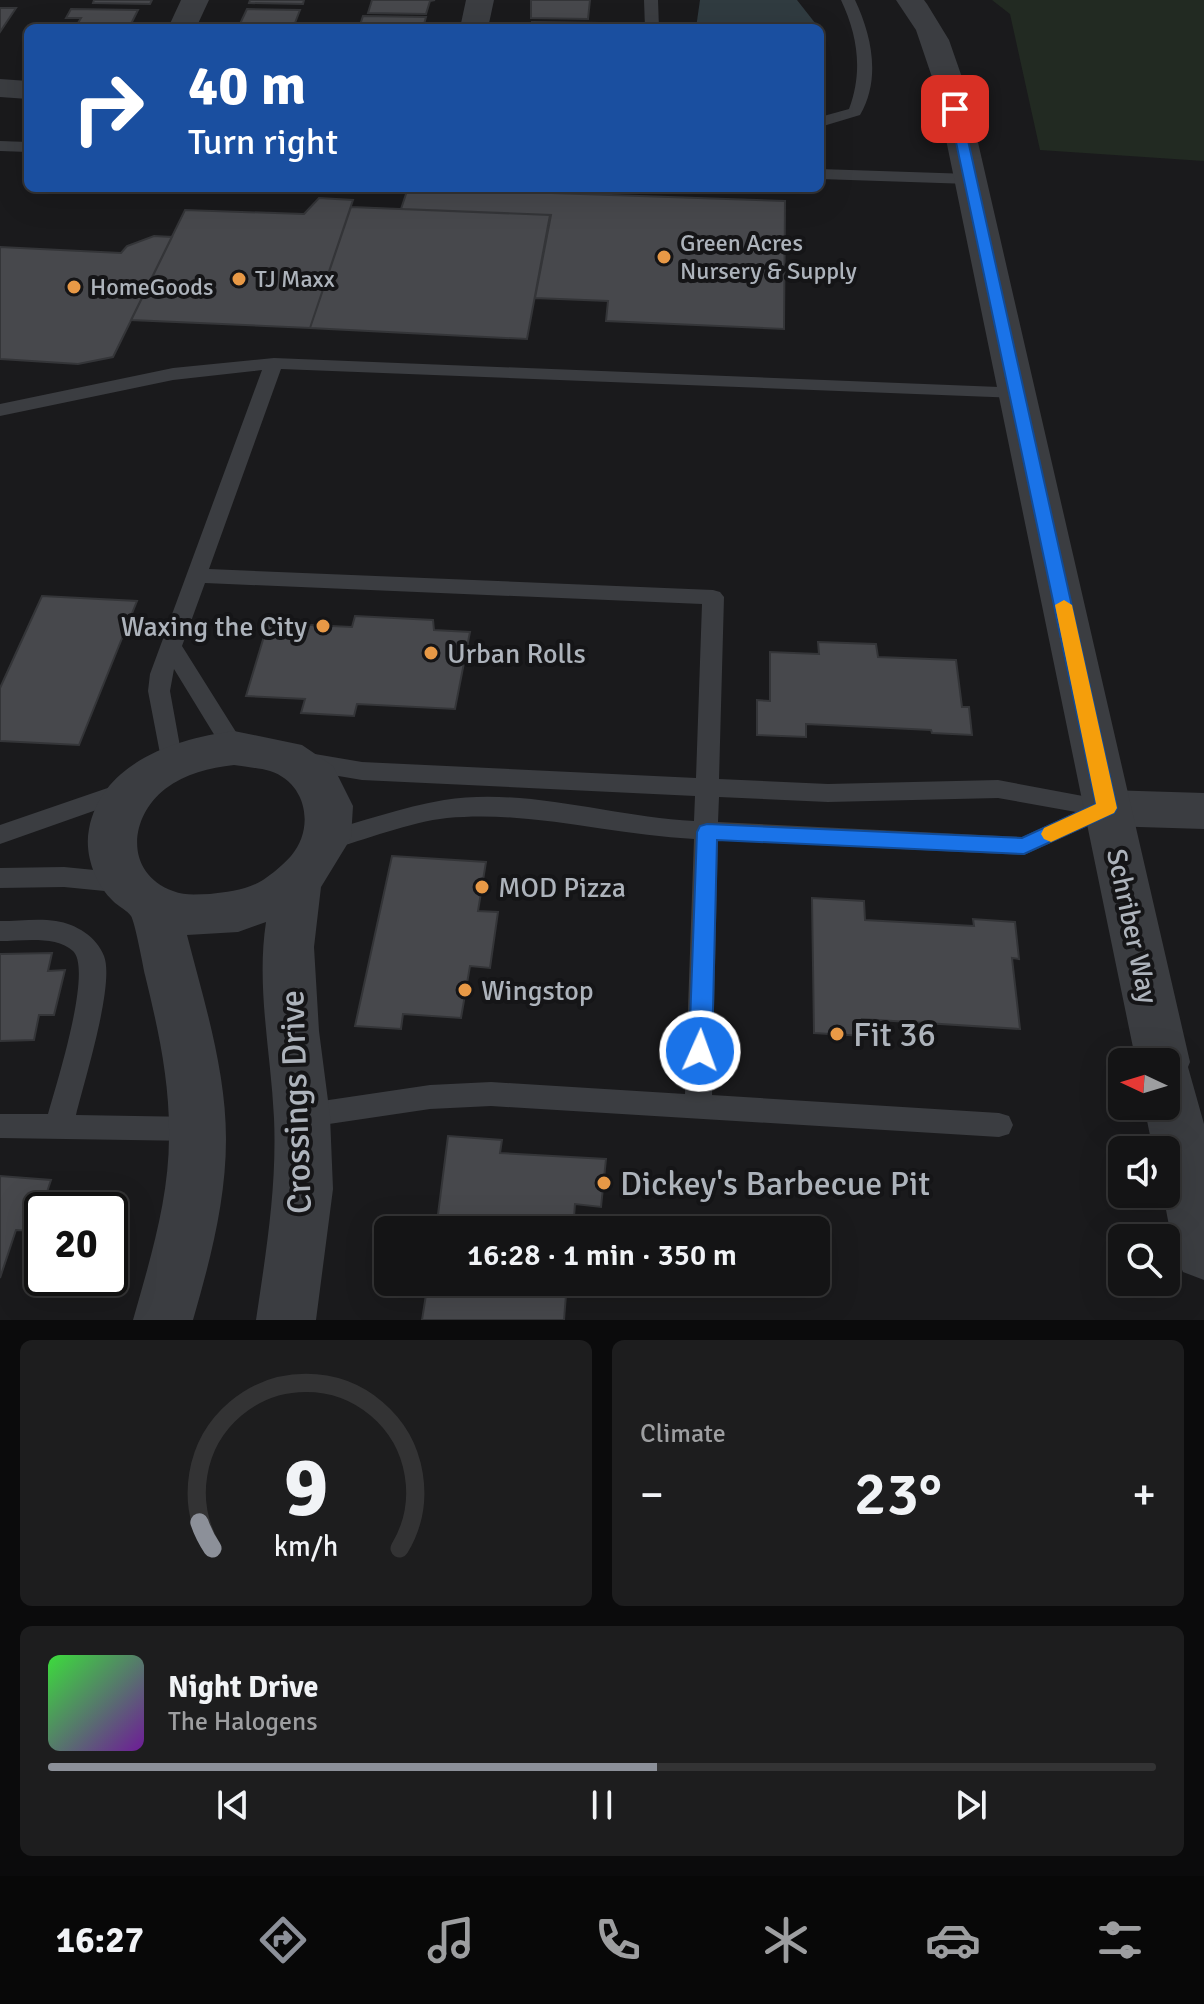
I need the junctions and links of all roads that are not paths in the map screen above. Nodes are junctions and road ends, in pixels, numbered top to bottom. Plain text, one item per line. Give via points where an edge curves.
1 (195, 0) edge
2 (480, 0) edge
3 (651, 0) edge
4 (848, 0) edge
5 (910, 0) edge
6 (184, 24) edge
7 (475, 24) edge
8 (652, 24) edge
9 (0, 88) edge
10 (24, 90) edge
11 (824, 121) edge
12 (0, 146) edge
13 (24, 147) edge
14 (824, 174) edge
15 (970, 179) junction
16 (274, 363) junction
17 (1018, 392) junction
18 (0, 410) edge
19 (198, 576) junction
20 (173, 649) junction
21 (234, 748) junction
22 (288, 758) junction
23 (154, 775) junction
24 (708, 786) junction
25 (1107, 808) junction
26 (1204, 811) edge
27 (707, 832) junction
28 (0, 835) edge
29 (312, 862) junction
30 (0, 878) edge
31 (139, 894) junction
32 (0, 931) edge
33 (1160, 1048) edge
34 (698, 1107) junction
35 (302, 1116) junction
36 (1175, 1120) edge
37 (999, 1125) dead end
38 (0, 1126) edge
39 (59, 1127) junction
40 (195, 1129) junction
41 (1204, 1252) edge
42 (163, 1320) edge
43 (286, 1320) edge

1 - 6 street
2 - 7 street
3 - 8 lane
4 - 11 lane via 865,39 863,95 855,112
5 - 15 street, Schriber Way via 938,44
9 - 10 street
12 - 13 lane
14 - 15 lane
15 - 17 street, Schriber Way
16 - 17 lane
16 - 18 lane via 173,374
16 - 19 lane
17 - 25 street, Schriber Way
19 - 20 lane
19 - 24 lane via 713,597
20 - 21 lane
20 - 23 lane via 161,674
21 - 22 street
21 - 23 street via 202,752
22 - 24 lane via 362,771
22 - 29 street via 310,772 325,792 331,816
23 - 28 lane
23 - 31 street via 120,810 111,835 112,861
24 - 25 lane via 828,793 998,789
24 - 27 lane
25 - 26 street
25 - 27 lane via 1024,846
25 - 33 street, Schriber Way
27 - 29 lane via 529,809 444,809
27 - 34 lane
29 - 31 street via 265,903 226,913 188,915
29 - 35 street, Crossings Drive via 288,947
30 - 31 lane via 64,877
31 - 40 street via 194,1082
32 - 39 lane via 56,931 81,942 93,959 93,989
34 - 35 lane via 491,1094
34 - 37 lane
35 - 43 street, Crossings Drive via 304,1189
36 - 41 street
38 - 39 lane
39 - 40 lane
40 - 42 street via 196,1168 186,1237

